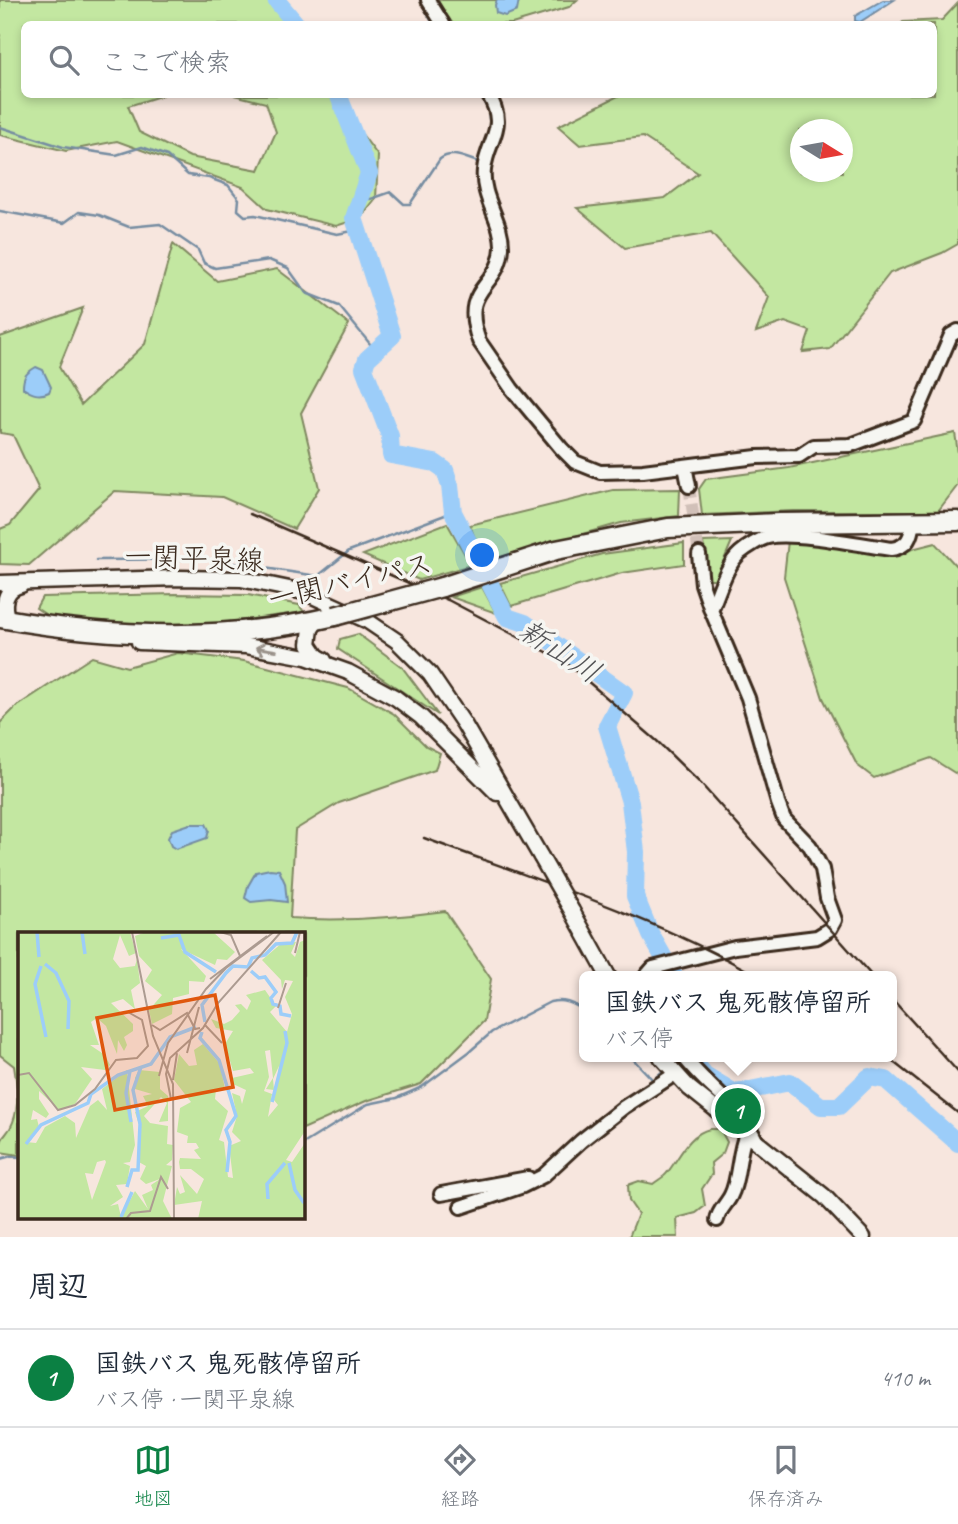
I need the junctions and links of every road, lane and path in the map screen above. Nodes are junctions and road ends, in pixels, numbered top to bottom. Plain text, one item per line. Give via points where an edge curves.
1 (428, 0) edge
2 (441, 21) edge
3 (491, 98) edge
4 (958, 331) edge
5 (685, 467) junction
6 (689, 486) tunnel mouth
7 (958, 521) edge
8 (912, 522) junction
9 (699, 554) tunnel mouth
10 (0, 583) edge
11 (26, 583) junction
12 (711, 610) junction
13 (4, 619) edge
14 (317, 620) junction
15 (97, 632) junction
16 (332, 666) junction
17 (510, 807) junction
18 (605, 971) edge
19 (650, 971) edge
20 (665, 1062) edge
21 (688, 1062) edge
22 (675, 1074) junction
23 (751, 1137) junction
24 (543, 1176) junction
25 (440, 1194) dead end
26 (461, 1207) dead end
27 (717, 1220) dead end
28 (863, 1237) edge

1 - 2 street
3 - 5 street via 499,119 484,168 484,184 501,232 502,249 498,265 474,301 479,341 575,462 600,472
4 - 5 street via 951,335 914,421 851,445 814,446 799,456
5 - 6 street
7 - 8 highway, 一関バイパス
8 - 12 street via 911,535 900,548 766,537 733,561
8 - 14 highway, 一関バイパス, bridge via 668,528 556,551
9 - 12 street
10 - 11 main road, 一関平泉線
11 - 13 main road via 13,587 6,596
11 - 17 main road, 一関平泉線 via 222,578 273,584 322,598 366,620 414,655 459,716
12 - 19 street via 748,698 784,819 810,846 822,869 835,920 817,937 735,947
13 - 15 highway, 一関バイパス
14 - 15 highway, 一関バイパス via 191,635
14 - 16 main road, 一関平泉線 via 309,645
16 -> 15 main road, 一関平泉線 via 246,646 138,642
16 - 17 main road, 一関平泉線 via 369,683 421,717
17 - 18 main road, 一関平泉線, bridge
20 - 22 main road
21 - 23 street via 749,1126
22 - 23 main road
22 - 24 street via 624,1107
23 - 27 street via 741,1146 732,1194
23 - 28 main road via 824,1196
24 - 25 street
24 - 26 street

